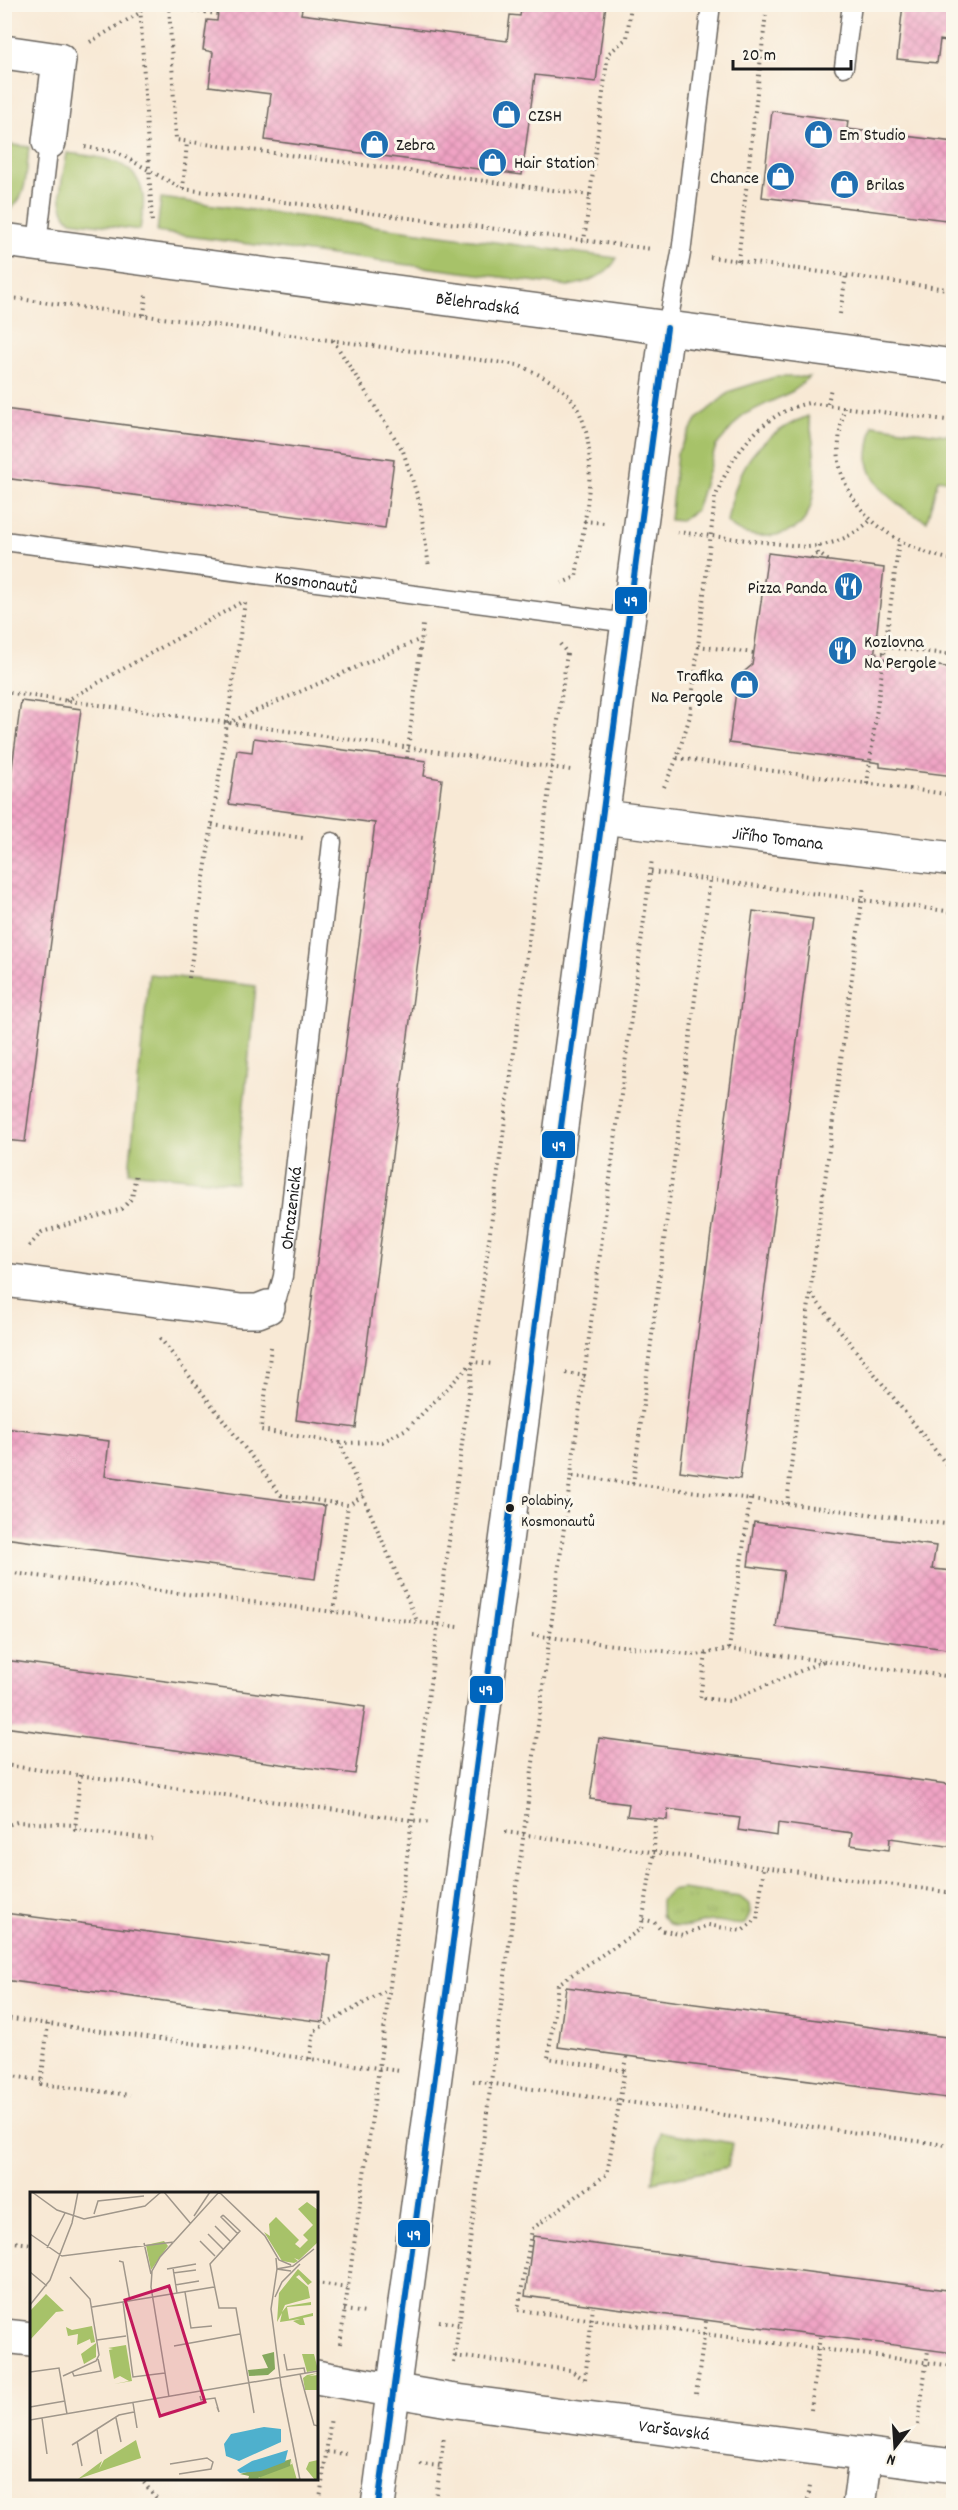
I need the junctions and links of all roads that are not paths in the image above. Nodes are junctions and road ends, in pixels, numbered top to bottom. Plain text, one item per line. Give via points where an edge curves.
1 (711, 4) edge
2 (852, 4) edge
3 (4, 52) edge
4 (844, 67) dead end
5 (49, 142) joint
6 (4, 240) edge
7 (37, 244) junction
8 (667, 328) junction
9 (954, 366) edge
10 (4, 541) edge
11 (628, 623) junction
12 (602, 817) junction
13 (332, 842) road end
14 (954, 860) edge
15 (13, 1281) edge
16 (273, 1302) joint
17 (4, 2336) edge
18 (30, 2339) edge
19 (318, 2377) edge
20 (393, 2390) junction
21 (866, 2454) junction
22 (954, 2466) edge
23 (378, 2505) edge
24 (859, 2505) edge

1 - 8 lane via 681,253
2 - 4 lane
3 - 5 street via 59,60
5 - 7 lane
6 - 7 street, Bělehradská
7 - 8 street, Bělehradská
8 - 9 street, Bělehradská
8 - 11 street
10 - 11 lane, Kosmonautů
11 - 12 street
12 - 14 street, Jiřího Tomana
12 - 20 street
13 - 16 lane, Ohrazenická via 283,1276
15 - 16 street via 241,1311 258,1311
17 - 18 street
19 - 20 street, Varšavská
20 - 21 street, Varšavská
20 - 23 street
21 - 22 street, Varšavská
21 - 24 street

